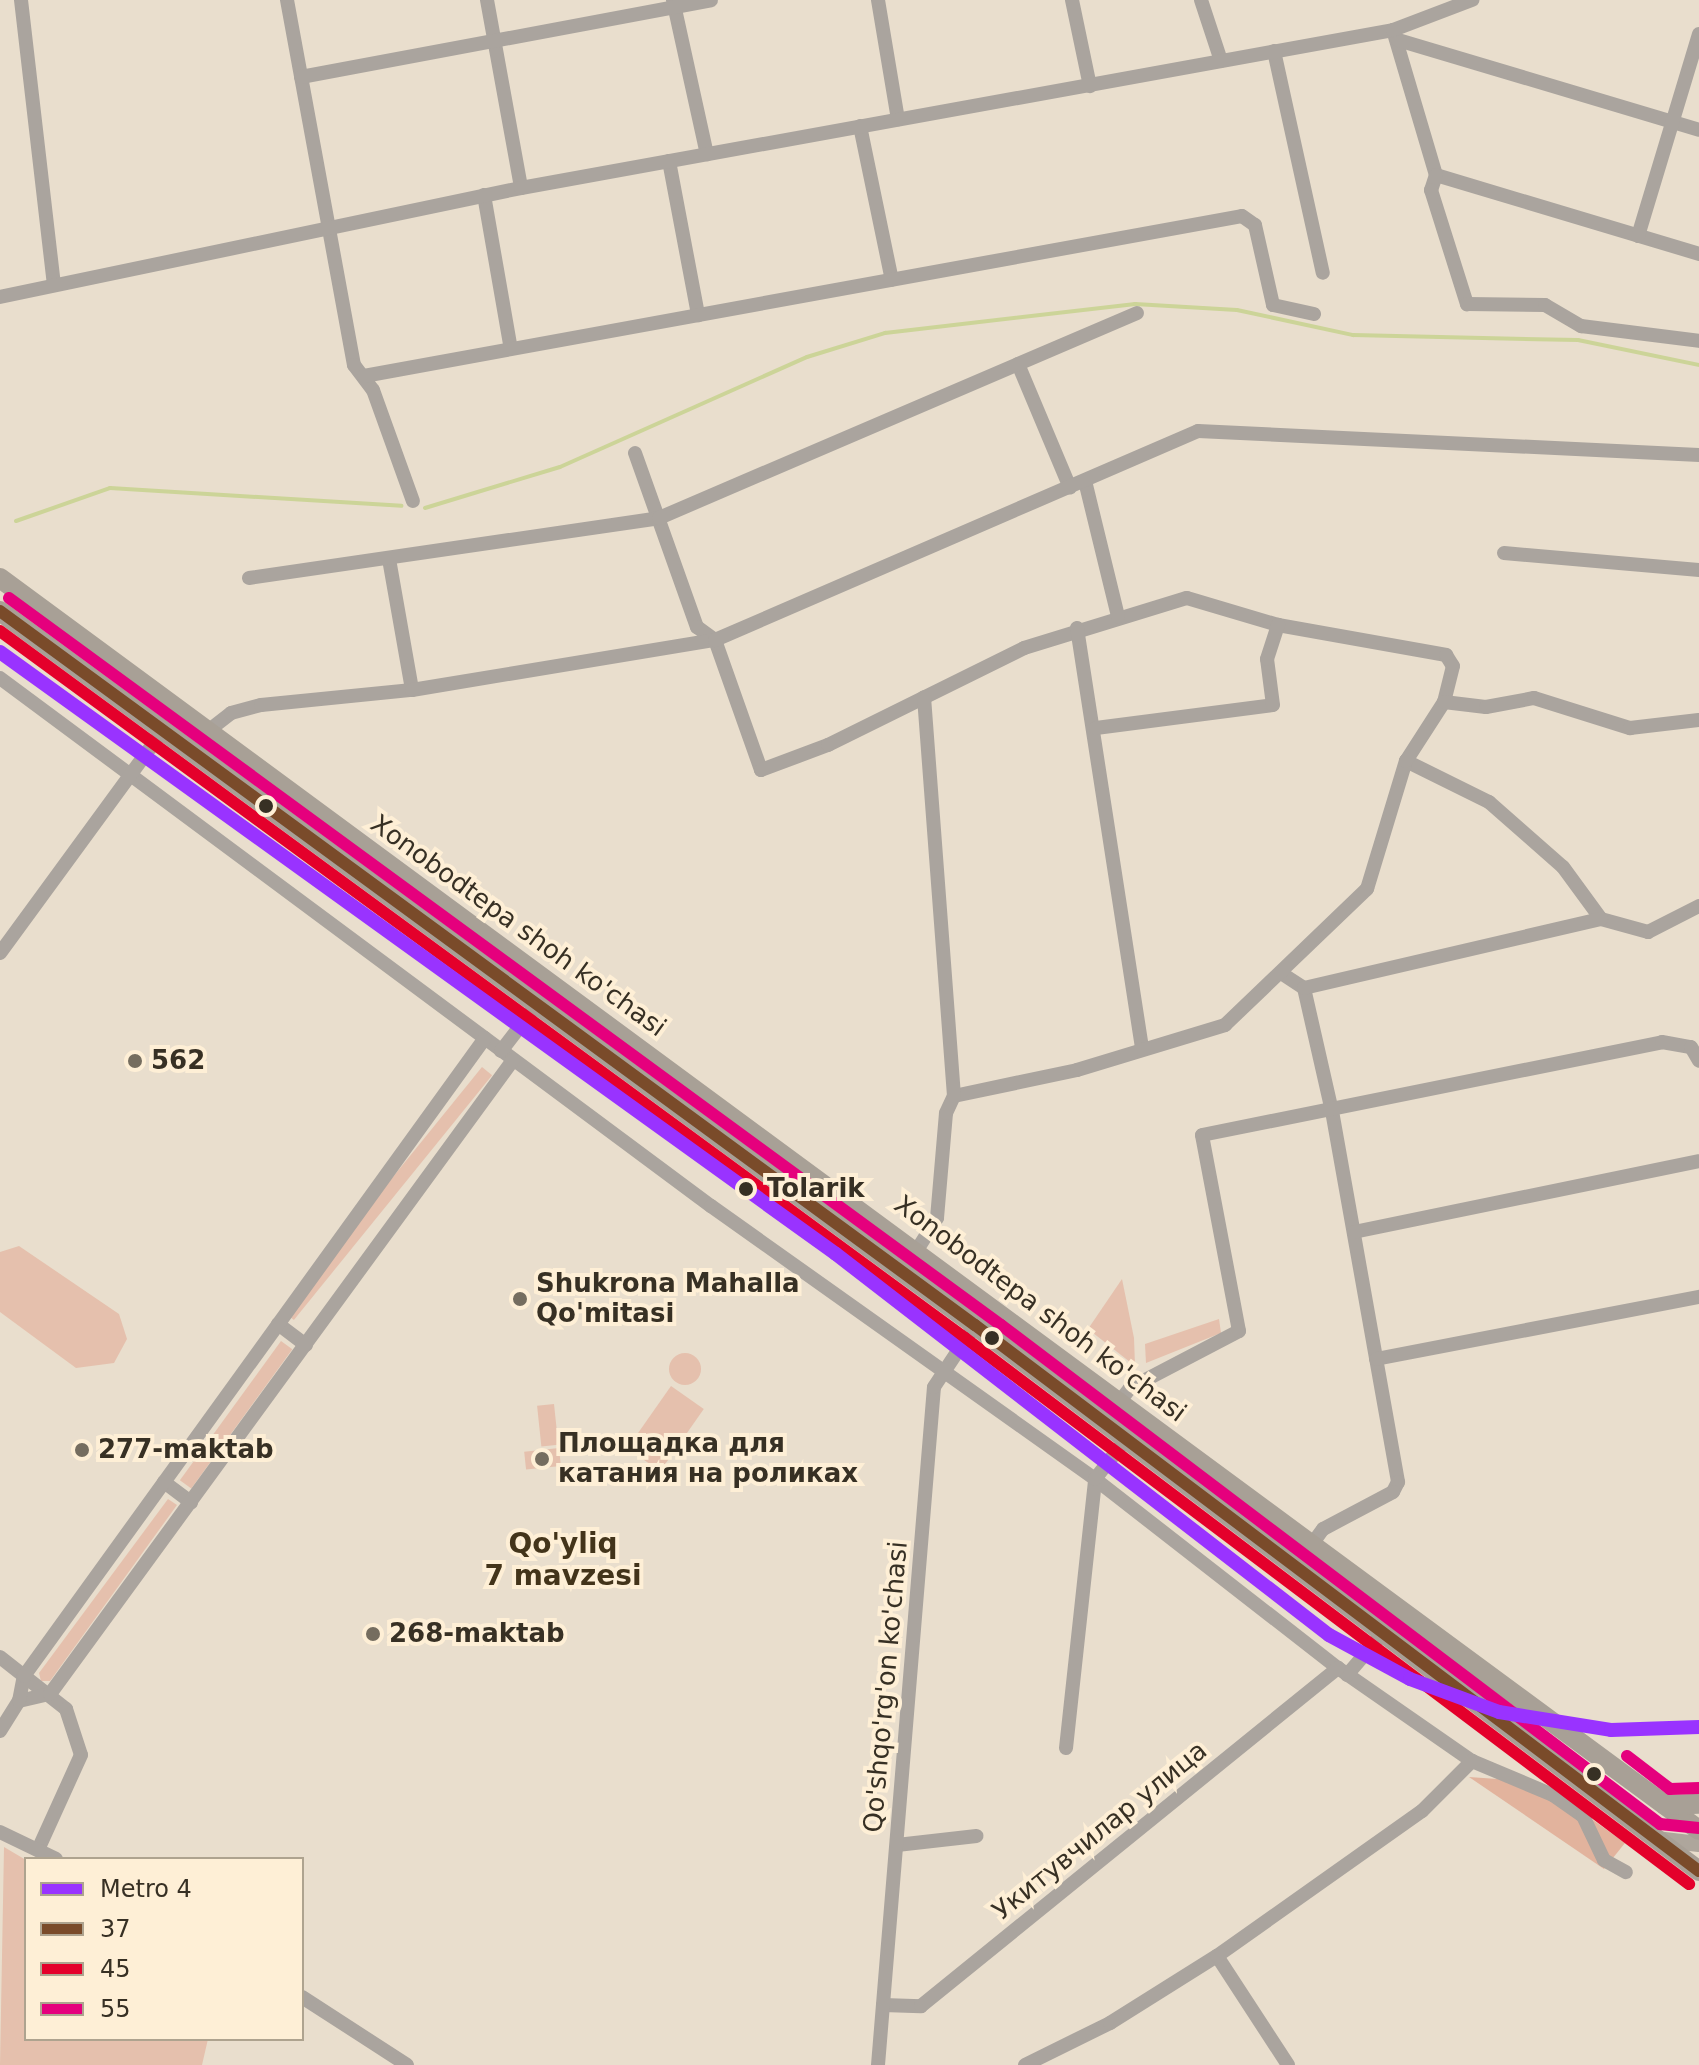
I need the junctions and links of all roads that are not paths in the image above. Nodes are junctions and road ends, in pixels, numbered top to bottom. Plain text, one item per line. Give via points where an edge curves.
1 (21, 0) edge
2 (287, 0) edge
3 (487, 0) edge
4 (711, 0) edge
5 (878, 0) edge
6 (1072, 0) edge
7 (1201, 0) edge
8 (1472, 0) edge
9 (675, 3) edge
10 (1699, 34) edge
11 (1396, 35) junction
12 (493, 39) junction
13 (1274, 51) junction
14 (1221, 61) junction
15 (301, 77) junction
16 (1090, 86) junction
17 (898, 119) junction
18 (1673, 122) junction
19 (860, 126) junction
20 (1699, 130) edge
21 (707, 154) junction
22 (669, 161) junction
23 (1436, 175) junction
24 (521, 188) junction
25 (484, 195) junction
26 (328, 227) junction
27 (1638, 236) junction
28 (1699, 254) edge
29 (1323, 273) dead end
30 (892, 280) junction
31 (54, 285) junction
32 (0, 297) edge
33 (1137, 313) dead end
34 (1314, 314) dead end
35 (698, 315) junction
36 (1699, 341) edge
37 (511, 349) junction
38 (1018, 364) junction
39 (364, 376) junction
40 (635, 453) dead end
41 (1699, 455) edge
42 (1086, 485) junction
43 (1070, 488) junction
44 (413, 501) dead end
45 (659, 518) junction
46 (1504, 553) dead end
47 (389, 559) junction
48 (1699, 570) edge
49 (0, 578) edge
50 (249, 578) dead end
51 (0, 611) edge
52 (1118, 616) junction
53 (1278, 625) junction
54 (1077, 628) junction
55 (715, 640) junction
56 (93, 647) junction
57 (78, 668) junction
58 (0, 678) edge
59 (412, 690) junction
60 (924, 697) junction
61 (1444, 702) junction
62 (1699, 720) edge
63 (1096, 728) junction
64 (163, 730) junction
65 (208, 731) junction
66 (1406, 761) junction
67 (131, 775) junction
68 (1699, 906) edge
69 (1601, 919) junction
70 (0, 953) edge
71 (1284, 975) junction
72 (1304, 988) junction
73 (539, 1002) junction
74 (485, 1038) junction
75 (1695, 1044) edge
76 (1142, 1048) junction
77 (507, 1056) junction
78 (1699, 1061) edge
79 (954, 1096) junction
80 (1332, 1111) junction
81 (1699, 1161) edge
82 (1354, 1232) junction
83 (917, 1250) junction
84 (1699, 1297) edge
85 (278, 1324) junction
86 (975, 1325) junction
87 (306, 1345) junction
88 (1376, 1359) junction
89 (944, 1368) junction
90 (1120, 1401) junction
91 (1127, 1438) junction
92 (1095, 1479) junction
93 (164, 1482) junction
94 (191, 1502) junction
95 (1312, 1544) junction
96 (1383, 1633) junction
97 (0, 1657) edge
98 (1342, 1671) junction
99 (24, 1676) junction
100 (50, 1694) junction
101 (19, 1701) junction
102 (0, 1731) edge
103 (1066, 1748) dead end
104 (1472, 1761) junction
105 (1699, 1804) edge
106 (1670, 1808) junction
107 (1699, 1830) edge
108 (1, 1834) edge
109 (976, 1836) dead end
110 (1654, 1839) junction
111 (1699, 1844) edge
112 (897, 1845) junction
113 (38, 1850) junction
114 (52, 1857) edge
115 (1699, 1871) edge
116 (1626, 1872) dead end
117 (1217, 1956) junction
118 (304, 1998) edge
119 (883, 2005) junction
120 (407, 2065) edge
121 (878, 2065) edge
122 (1025, 2065) edge
123 (1288, 2065) edge

1 - 31 street
2 - 15 street
3 - 12 street
4 - 9 street
5 - 17 street
6 - 16 street
7 - 14 street
8 - 11 street
9 - 12 street
9 - 21 street
10 - 18 street
11 - 13 street
11 - 18 street
11 - 23 street
12 - 15 street
12 - 24 street
13 - 14 street
13 - 29 street
14 - 16 street
15 - 26 street
16 - 17 street
17 - 19 street
18 - 20 street
18 - 27 street
19 - 21 street
19 - 30 street
21 - 22 street
22 - 24 street
22 - 35 street
23 - 27 street
23 - 36 street via 1431,190 1467,304 1545,305 1581,326
24 - 25 street
25 - 26 street
25 - 37 street
26 - 31 street
26 - 39 street via 354,365
27 - 28 street
30 - 34 street via 1247,216 1273,305
30 - 35 street
31 - 32 street
33 - 38 street
35 - 37 street
37 - 39 street
38 - 43 street
38 - 45 street
39 - 44 street
40 - 45 street
41 - 42 street via 1210,430 1179,437
42 - 43 street
42 - 52 street
43 - 55 street
45 - 47 street
45 - 55 street via 697,627
46 - 48 street
47 - 50 street
47 - 59 street
49 - 56 highway, Xonobodtepa shoh ko'chasi
51 - 57 highway, Xonobodtepa shoh ko'chasi
52 - 53 street via 1187,598
52 - 54 street
53 - 61 street via 1446,655 1453,666
53 - 63 street via 1267,659 1273,705
54 - 60 street
54 - 63 street
55 - 59 street
55 - 60 street via 761,770
56 - 57 highway
56 - 65 highway, Xonobodtepa shoh ko'chasi
57 - 64 highway, Xonobodtepa shoh ko'chasi
58 - 67 street
59 - 65 street via 261,705 231,713
60 - 79 street
61 - 62 street via 1486,707 1534,698 1630,728
61 - 66 street
63 - 76 street
64 - 67 street
64 - 73 highway, Xonobodtepa shoh ko'chasi
65 - 83 highway, Xonobodtepa shoh ko'chasi
66 - 69 street via 1489,802 1563,867
66 - 71 street via 1367,889
67 - 70 street
67 - 74 street via 359,938
68 - 69 street via 1648,932
69 - 72 street
71 - 72 street
71 - 76 street via 1225,1025
72 - 80 street
73 - 77 street
73 - 86 highway, Xonobodtepa shoh ko'chasi
74 - 77 street
74 - 85 street
75 - 78 street
75 - 80 street via 1662,1042
76 - 79 street
77 - 87 street
77 - 89 street
79 - 83 street via 946,1113 937,1218
80 - 82 street
80 - 90 street via 1202,1135 1239,1331 1130,1388
81 - 82 street
82 - 88 street
83 - 90 highway, Xonobodtepa shoh ko'chasi
84 - 88 street
85 - 87 street
85 - 93 street
86 - 89 street, Qo'shqo'rg'on ko'chasi
86 - 91 highway, Xonobodtepa shoh ko'chasi
87 - 94 street
88 - 95 street via 1398,1482 1393,1492 1323,1529
89 - 92 street
89 - 112 street, Qo'shqo'rg'on ko'chasi via 934,1387
90 - 95 highway, Xonobodtepa shoh ko'chasi
91 - 92 street
91 - 96 highway, Xonobodtepa shoh ko'chasi
92 - 98 street
92 - 103 street
93 - 94 street
93 - 99 street
94 - 100 street
95 - 106 highway, Xonobodtepa shoh ko'chasi
96 - 98 street, Укитувчилар улица
96 - 110 highway, Xonobodtepa shoh ko'chasi
97 - 99 street
98 - 104 street
98 - 119 street, Укитувчилар улица via 921,2006
99 - 100 street
99 - 101 street
100 - 101 street
100 - 113 street via 71,1719 82,1767
101 - 102 street
104 - 116 street via 1553,1795 1583,1816 1604,1860
104 - 117 street via 1461,1776
105 - 106 highway
106 - 107 highway, Xonobodtepa shoh ko'chasi
106 - 110 main road
108 - 113 street
109 - 112 street
110 - 111 main road
110 - 115 highway, Xonobodtepa shoh ko'chasi
112 - 119 street, Qo'shqo'rg'on ko'chasi
113 - 114 street
117 - 122 street via 1138,2008
117 - 123 street
118 - 120 street
119 - 121 street, Qo'shqo'rg'on ko'chasi

